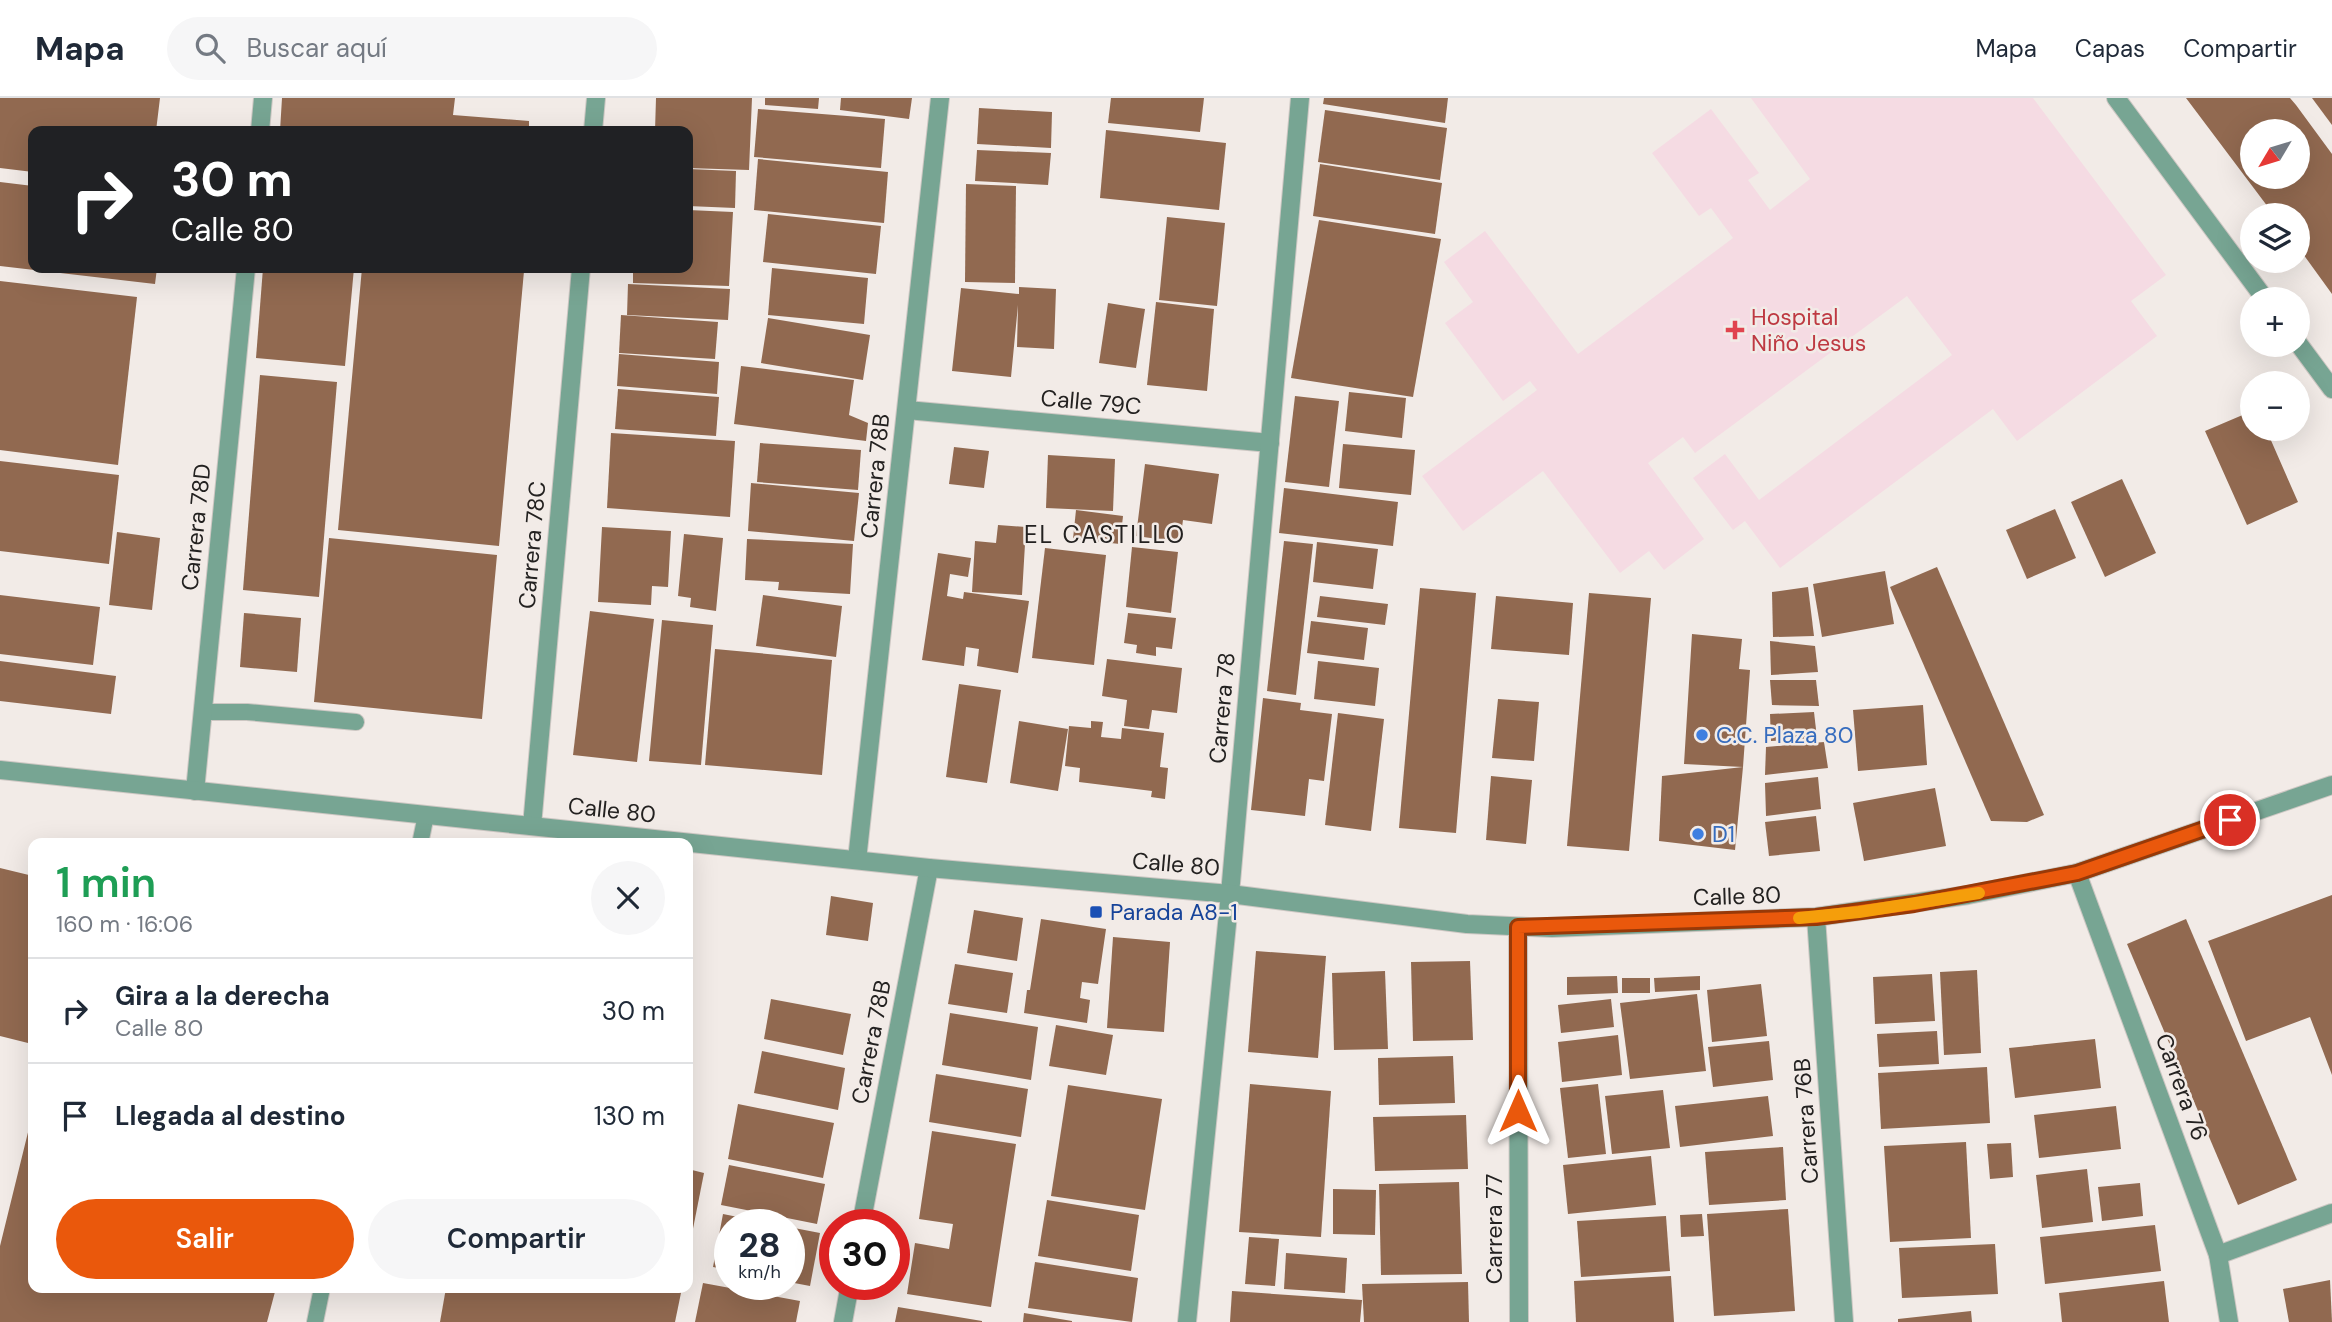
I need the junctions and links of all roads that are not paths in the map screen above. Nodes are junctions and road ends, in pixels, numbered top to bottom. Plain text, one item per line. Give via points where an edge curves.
1 (263, 98) edge
2 (596, 98) edge
3 (940, 98) edge
4 (1300, 98) edge
5 (2116, 98) edge
6 (260, 126) edge
7 (593, 126) edge
8 (246, 273) edge
9 (581, 273) edge
10 (2256, 287) edge
11 (2308, 357) edge
12 (2332, 389) edge
13 (907, 410) junction
14 (1270, 443) junction
15 (202, 712) junction
16 (356, 722) dead end
17 (0, 770) edge
18 (2332, 785) edge
19 (195, 791) junction
20 (426, 815) junction
21 (533, 826) junction
22 (421, 838) edge
23 (647, 838) edge
24 (693, 843) edge
25 (857, 860) junction
26 (929, 868) junction
27 (2077, 873) junction
28 (1230, 894) junction
29 (1816, 917) junction
30 (1518, 927) junction
31 (864, 1209) edge
32 (2332, 1213) edge
33 (2218, 1255) junction
34 (321, 1293) edge
35 (847, 1300) edge
36 (315, 1322) edge
37 (843, 1322) edge
38 (1187, 1322) edge
39 (1519, 1322) edge
40 (1844, 1322) edge
41 (2229, 1322) edge

1 - 6 street
2 - 7 street
3 - 13 street, Carrera 78B
4 - 14 street, Carrera 78
5 - 10 street
8 - 15 street, Carrera 78D
9 - 21 street, Carrera 78C
11 - 12 street
13 - 14 street, Calle 79C
13 - 25 street, Carrera 78B
14 - 28 street, Carrera 78
15 - 16 lane
15 - 19 street, Carrera 78D
17 - 19 street, Calle 80
18 - 27 street, Calle 80
19 - 20 street, Calle 80
20 - 21 street, Calle 80
20 - 22 lane
21 - 23 street, Calle 80
24 - 25 street, Calle 80
25 - 26 street, Calle 80
26 - 28 street, Calle 80
26 - 31 street, Carrera 78B
27 - 29 street, Calle 80 via 1968,895
27 - 33 street, Carrera 76
28 - 30 street, Calle 80
28 - 38 street, Carrera 78
29 - 30 street, Calle 80
29 - 40 street, Carrera 76B
30 - 39 street, Carrera 77
32 - 33 street
33 - 41 street, Carrera 76
34 - 36 lane
35 - 37 street

